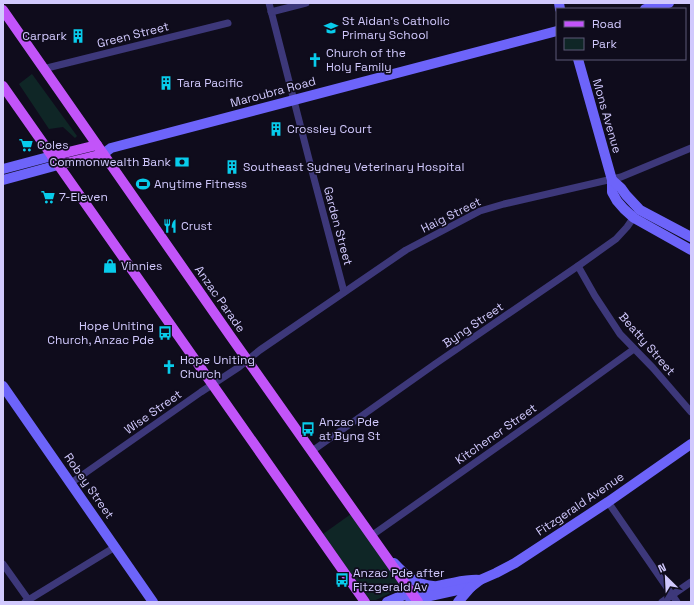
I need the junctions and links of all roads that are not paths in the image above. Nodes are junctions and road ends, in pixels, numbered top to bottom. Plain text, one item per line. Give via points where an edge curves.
1 (269, 3) edge
2 (306, 3) edge
3 (669, 3) edge
4 (649, 8) edge
5 (3, 10) edge
6 (271, 12) junction
7 (228, 23) dead end
8 (556, 31) edge
9 (578, 60) edge
10 (43, 69) junction
11 (3, 86) edge
12 (294, 100) junction
13 (97, 145) junction
14 (111, 148) junction
15 (691, 148) edge
16 (103, 154) junction
17 (52, 156) junction
18 (58, 166) junction
19 (3, 169) edge
20 (3, 180) edge
21 (612, 180) junction
22 (637, 214) junction
23 (691, 237) edge
24 (691, 250) edge
25 (578, 266) junction
26 (344, 292) junction
27 (634, 349) junction
28 (247, 360) junction
29 (212, 385) junction
30 (3, 386) edge
31 (691, 412) edge
32 (691, 444) edge
33 (312, 451) junction
34 (71, 483) junction
35 (608, 502) junction
36 (374, 540) junction
37 (115, 547) junction
38 (3, 564) edge
39 (480, 580) junction
40 (691, 582) edge
41 (436, 586) junction
42 (471, 587) junction
43 (672, 595) junction
44 (414, 599) edge
45 (28, 601) edge
46 (153, 602) edge
47 (365, 602) edge
48 (387, 602) edge
49 (458, 602) edge
50 (662, 602) edge
51 (677, 602) edge

1 - 6 street, Garden Street
2 - 6 street
3 - 4 street
5 - 10 main road, Anzac Parade
6 - 12 street, Garden Street
7 - 10 street, Green Street
8 - 12 street, Maroubra Road
9 - 21 street, Mons Avenue
10 - 13 main road, Anzac Parade
11 - 17 main road
12 - 14 street, Maroubra Road
12 - 26 street, Garden Street
13 - 14 street, Maroubra Road
13 - 16 main road, Anzac Parade
13 - 17 main road, Maroubra Road
14 - 16 street, Maroubra Road
15 - 21 street, Haig Street
16 - 18 main road, Maroubra Road
16 - 28 main road, Anzac Parade
17 - 18 main road
17 - 19 street, Maroubra Road
18 - 20 street, Maroubra Road
18 - 29 main road
21 - 22 street, Mons Avenue via 612,192 618,201 624,209
21 - 26 street, Haig Street via 480,211 406,250
22 - 23 street, Mons Avenue
22 - 24 street, Mons Avenue
22 - 25 street, Byng Street via 616,239
25 - 27 street, Beatty Street via 620,334
25 - 33 street, Byng Street
26 - 28 street, Haig Street
27 - 31 street, Beatty Street
27 - 36 street, Kitchener Street
28 - 29 street, Wise Street
28 - 33 main road, Anzac Parade
29 - 34 street, Wise Street
29 - 47 main road
30 - 34 street, Robey Street
32 - 35 street, Fitzgerald Avenue
33 - 36 main road, Anzac Parade
34 - 37 street, Robey Street
35 - 39 street, Fitzgerald Avenue via 515,563
35 - 43 street
36 - 41 street via 408,577 419,583
36 - 44 main road, Anzac Parade
37 - 45 street
37 - 46 street, Robey Street
38 - 45 street
39 - 41 street, Fitzgerald Avenue via 470,579
39 - 42 street, Fitzgerald Avenue
40 - 43 street
41 - 44 street, Fitzgerald Avenue
42 - 44 street, Fitzgerald Avenue
42 - 49 street
43 - 50 street
43 - 51 street
44 - 48 street, Fitzgerald Avenue via 402,595

